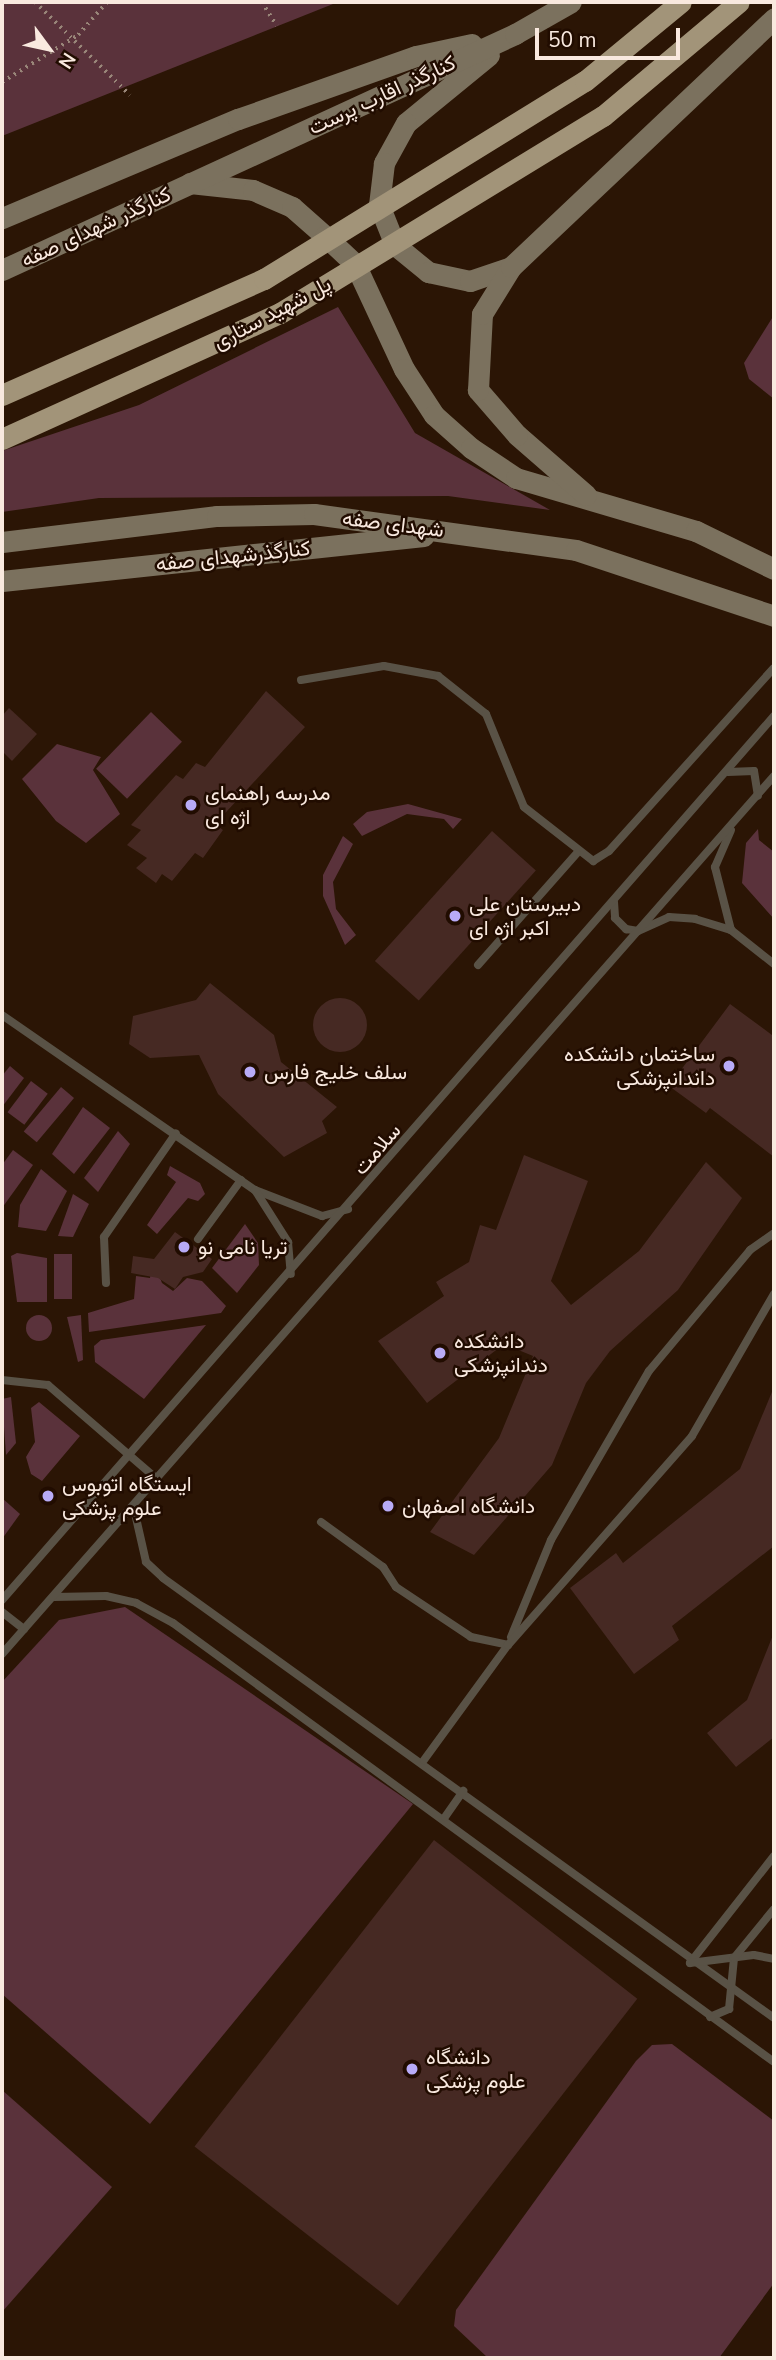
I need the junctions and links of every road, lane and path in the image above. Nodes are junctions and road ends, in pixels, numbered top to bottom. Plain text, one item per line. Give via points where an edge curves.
1 (35, 2) edge
2 (107, 2) edge
3 (262, 2) edge
4 (571, 2) edge
5 (681, 2) edge
6 (739, 2) edge
7 (774, 18) edge
8 (277, 26) dead end
9 (515, 34) junction
10 (72, 38) junction
11 (2, 82) edge
12 (130, 95) dead end
13 (190, 183) junction
14 (2, 218) edge
15 (511, 268) junction
16 (2, 270) edge
17 (2, 395) edge
18 (2, 439) edge
19 (590, 499) junction
20 (465, 532) junction
21 (2, 542) edge
22 (774, 569) edge
23 (2, 580) edge
24 (713, 595) junction
25 (774, 616) edge
26 (774, 628) edge
27 (774, 668) edge
28 (302, 680) dead end
29 (774, 716) edge
30 (725, 773) junction
31 (774, 778) edge
32 (758, 796) junction
33 (734, 822) junction
34 (578, 853) junction
35 (614, 902) junction
36 (731, 930) junction
37 (638, 932) junction
38 (774, 964) edge
39 (478, 965) dead end
40 (2, 1015) edge
41 (176, 1133) junction
42 (241, 1180) junction
43 (255, 1190) junction
44 (349, 1209) junction
45 (774, 1233) edge
46 (198, 1239) dead end
47 (291, 1274) junction
48 (106, 1283) dead end
49 (774, 1294) edge
50 (2, 1380) edge
51 (130, 1456) junction
52 (158, 1480) junction
53 (134, 1509) junction
54 (321, 1522) dead end
55 (54, 1597) junction
56 (2, 1600) edge
57 (2, 1612) edge
58 (24, 1629) junction
59 (508, 1645) junction
60 (2, 1654) edge
61 (424, 1760) junction
62 (463, 1791) junction
63 (445, 1818) junction
64 (774, 1856) edge
65 (774, 1909) edge
66 (734, 1958) junction
67 (774, 1959) edge
68 (690, 1963) junction
69 (731, 1989) junction
70 (707, 2017) junction
71 (774, 2018) edge
72 (774, 2062) edge

1 - 10 path
2 - 10 path
3 - 8 path
4 - 9 main road, کنارگذر اقارب پرست
5 - 17 highway, پل شهید ستاری via 585,81 264,279
6 - 18 highway, پل شهید ستاری via 603,116 280,313
7 - 15 main road
9 - 13 main road, کنارگذر اقارب پرست
9 - 14 main road via 416,56 251,114
9 - 15 main road via 405,123 379,184 384,226 410,261 449,279 470,281
10 - 11 path
10 - 12 path
13 - 16 main road, کنارگذر شهدای صفه
13 - 19 main road via 253,190 292,207 355,264 404,369 434,415 516,478
15 - 19 main road via 482,314 478,390 517,435
19 - 22 main road via 696,531
20 - 21 main road, شهدای صفه via 314,514 217,516
20 - 23 main road, کنارگذرشهدای صفه
20 - 24 main road, شهدای صفه via 576,550
24 - 25 main road, شهدای صفه
24 - 26 lane
27 - 34 lane via 609,851 593,861
28 - 34 lane via 384,666 439,676 486,714 524,807
29 - 30 lane, سلامت
30 - 32 lane via 754,771
30 - 35 lane, سلامت
31 - 32 lane
32 - 33 lane
33 - 36 lane via 715,867
33 - 37 lane
34 - 39 lane
35 - 37 lane via 620,924
35 - 44 lane, سلامت
36 - 37 lane via 668,917
36 - 38 lane
37 - 52 lane
40 - 41 lane
41 - 42 lane
41 - 48 lane via 104,1237
42 - 43 lane
42 - 46 lane
43 - 44 lane via 322,1216
43 - 47 lane via 288,1242
44 - 47 lane, سلامت
45 - 59 lane via 750,1250 649,1371 551,1540
47 - 51 lane, سلامت
49 - 59 lane via 692,1436
50 - 51 lane via 48,1385
51 - 52 lane
51 - 56 lane, سلامت
52 - 53 lane
53 - 55 lane
53 - 61 lane via 146,1562 163,1578
54 - 59 lane via 383,1567 396,1587 471,1637
55 - 58 lane
55 - 63 lane via 106,1596 136,1603 173,1623
57 - 58 lane
58 - 60 lane
59 - 61 lane
61 - 62 lane
62 - 63 lane
62 - 68 lane
63 - 70 lane
64 - 68 lane
65 - 66 lane
66 - 67 lane
66 - 68 lane
66 - 69 lane
68 - 69 lane
69 - 70 lane via 726,2013
69 - 71 lane
70 - 72 lane

